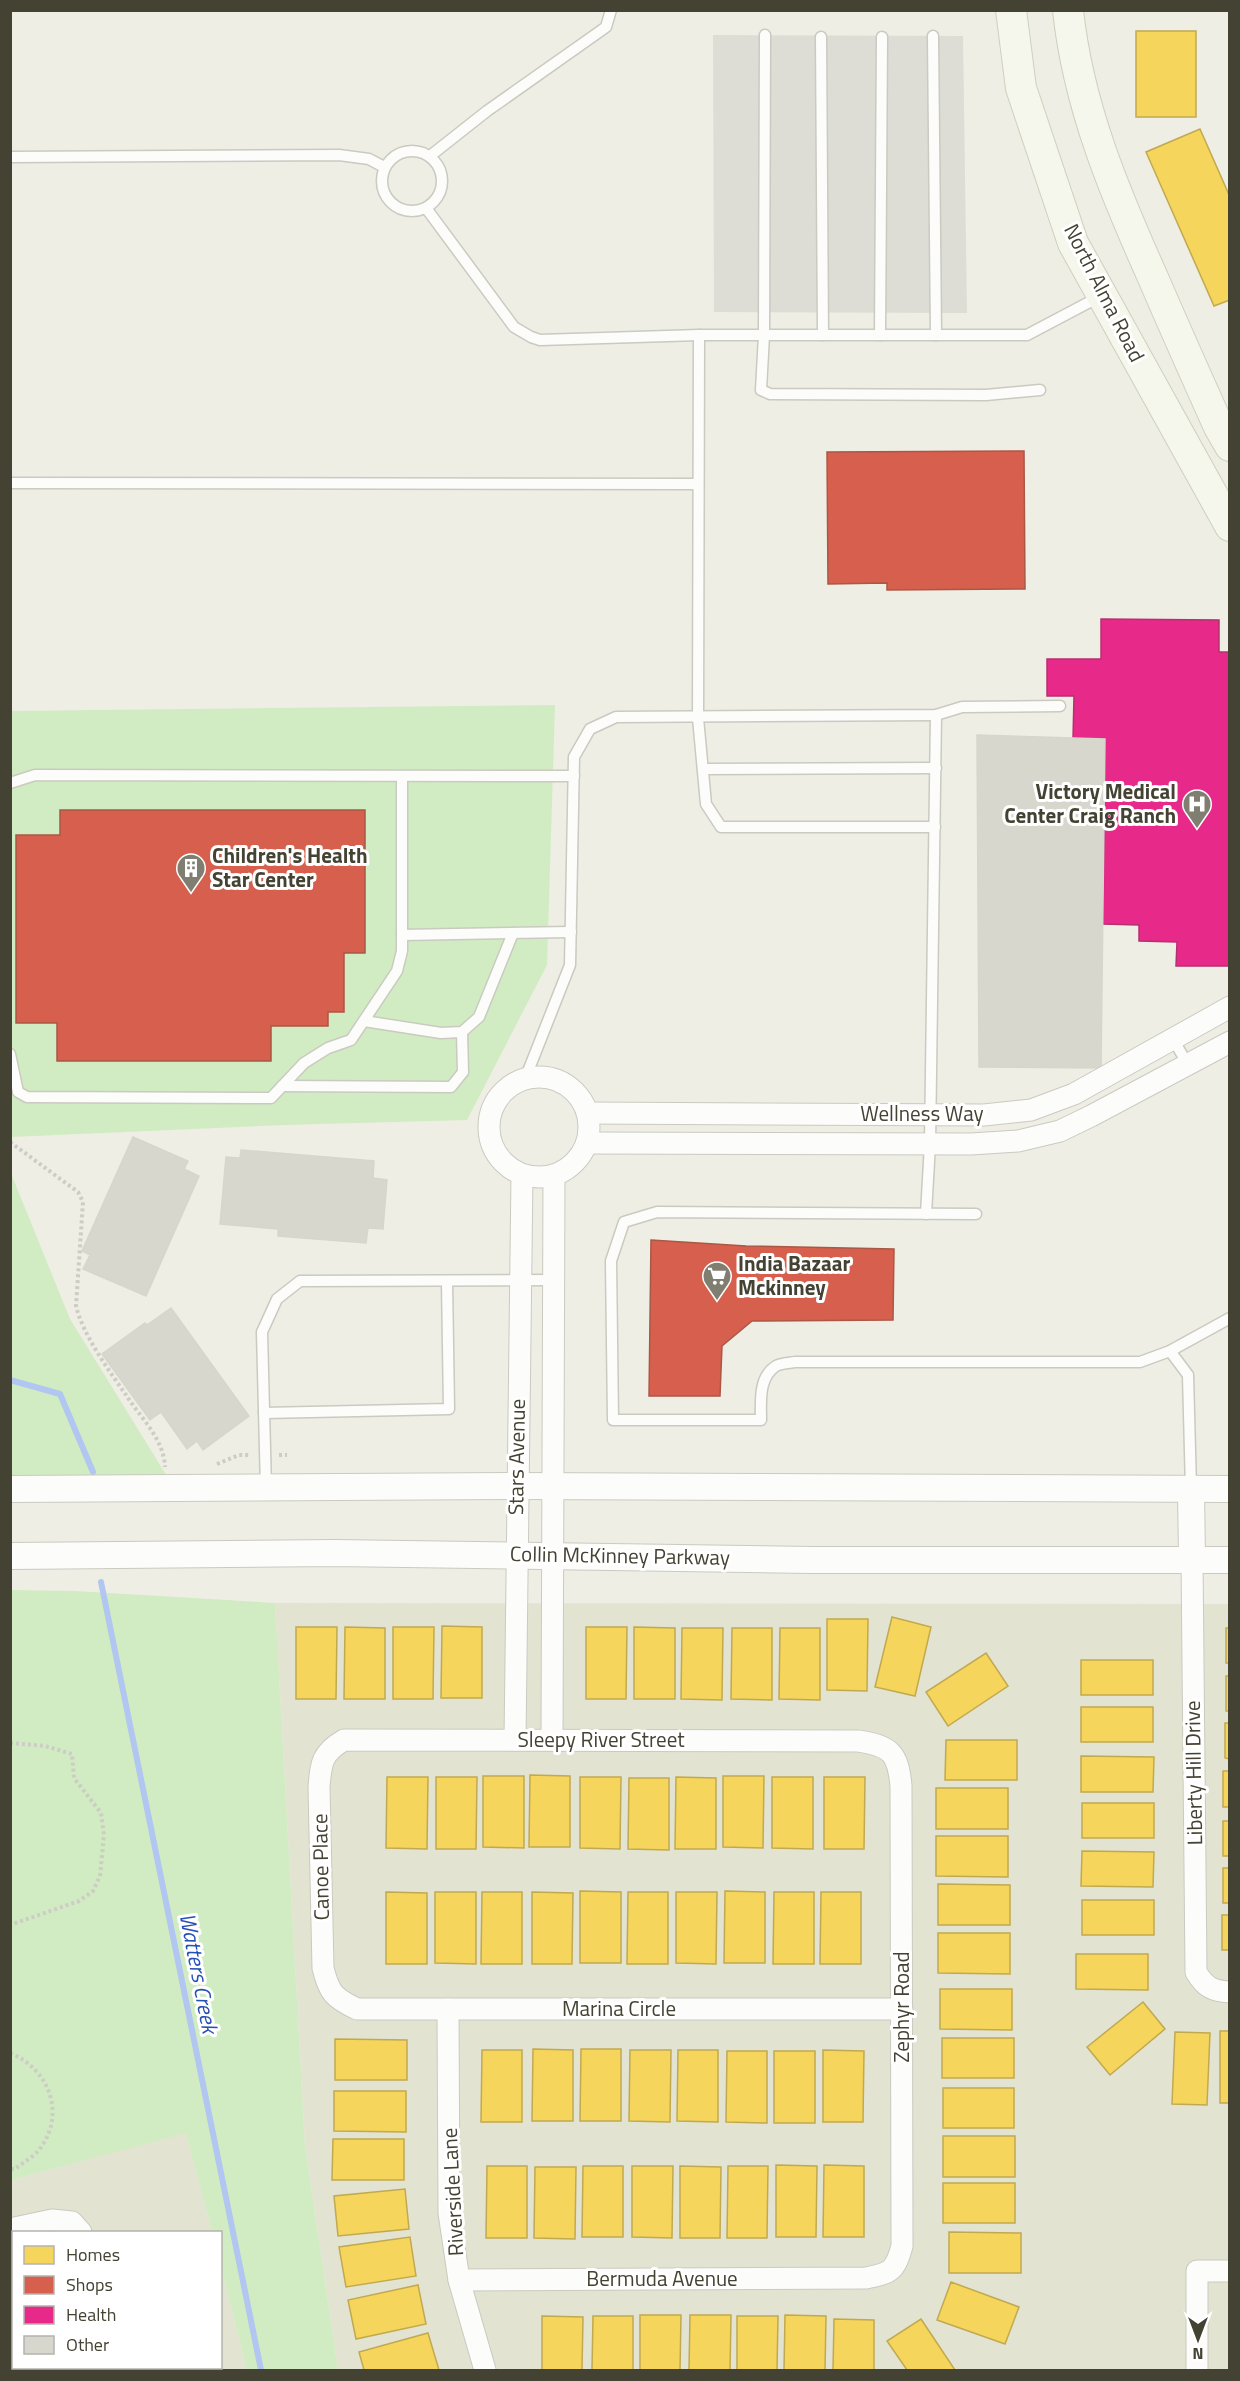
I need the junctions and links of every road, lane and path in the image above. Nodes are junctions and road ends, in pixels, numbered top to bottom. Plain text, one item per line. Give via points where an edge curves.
1 (611, 10) edge
2 (1011, 10) edge
3 (1068, 10) edge
4 (765, 35) dead end
5 (933, 36) dead end
6 (821, 37) dead end
7 (882, 37) dead end
8 (430, 156) junction
9 (10, 157) edge
10 (384, 167) junction
11 (426, 208) junction
12 (1102, 295) junction
13 (699, 335) junction
14 (764, 335) junction
15 (823, 335) junction
16 (880, 335) junction
17 (936, 335) junction
18 (1040, 390) dead end
19 (1226, 431) edge
20 (10, 483) edge
21 (698, 484) junction
22 (1230, 525) edge
23 (1060, 706) dead end
24 (936, 716) junction
25 (698, 718) junction
26 (936, 768) junction
27 (704, 769) junction
28 (402, 776) junction
29 (574, 776) junction
30 (10, 783) edge
31 (935, 827) junction
32 (571, 932) junction
33 (513, 933) junction
34 (402, 934) junction
35 (1230, 1007) edge
36 (364, 1021) junction
37 (462, 1032) junction
38 (1173, 1039) junction
39 (1230, 1042) edge
40 (10, 1054) edge
41 (1188, 1065) junction
42 (525, 1079) junction
43 (282, 1086) junction
44 (588, 1113) junction
45 (931, 1114) junction
46 (10, 1142) edge
47 (587, 1143) junction
48 (930, 1144) junction
49 (522, 1175) junction
50 (554, 1176) junction
51 (926, 1214) junction
52 (976, 1214) dead end
53 (520, 1280) junction
54 (554, 1280) junction
55 (447, 1282) junction
56 (1230, 1318) edge
57 (1170, 1351) junction
58 (264, 1413) junction
59 (165, 1473) dead end
60 (517, 1486) junction
61 (553, 1486) junction
62 (266, 1488) junction
63 (1191, 1489) junction
64 (1230, 1489) edge
65 (10, 1490) edge
66 (516, 1554) junction
67 (552, 1555) junction
68 (10, 1556) edge
69 (1192, 1559) junction
70 (1230, 1560) edge
71 (344, 1740) joint
72 (515, 1740) junction
73 (552, 1740) junction
74 (858, 1741) joint
75 (10, 1743) edge
76 (10, 1925) edge
77 (1230, 1992) edge
78 (339, 2000) joint
79 (447, 2009) junction
80 (902, 2009) junction
81 (10, 2053) edge
82 (10, 2169) edge
83 (77, 2227) edge
84 (10, 2229) edge
85 (1230, 2271) edge
86 (866, 2278) joint
87 (459, 2280) junction
88 (485, 2370) edge
89 (1197, 2370) edge

1 - 8 lane via 606,27
2 - 12 main road, North Alma Road via 1021,88 1073,243
3 - 19 main road via 1087,110 1119,203
4 - 14 lane
5 - 17 lane
6 - 15 lane
7 - 16 lane
8 - 10 lane via 405,151 389,159
8 - 11 lane via 438,164 442,183 440,193
9 - 10 lane via 339,155 369,159
10 - 11 lane via 381,185 390,202 407,211
11 - 13 lane via 508,321 531,337 552,340
12 - 17 lane via 1027,335
12 - 22 main road, North Alma Road
13 - 14 lane
13 - 21 lane
14 - 15 lane
14 - 18 lane via 761,390 770,394 987,395
15 - 16 lane
16 - 17 lane
20 - 21 lane
21 - 25 lane
23 - 24 lane via 962,707
24 - 25 lane
24 - 26 lane
25 - 27 lane
25 - 29 lane via 616,717 590,729 574,757
26 - 27 lane
26 - 31 lane
27 - 31 lane via 706,804 721,827
28 - 29 lane
28 - 30 lane via 35,775
28 - 34 lane
29 - 32 lane
31 - 45 lane
32 - 33 lane
32 - 42 lane via 570,965
33 - 34 lane
33 - 37 lane via 479,1017
34 - 36 lane via 397,971
35 - 38 street, Wellness Way
36 - 37 lane via 441,1033
36 - 43 lane via 351,1040 304,1063
37 - 43 lane via 463,1072 451,1087
38 - 41 lane
38 - 45 street, Wellness Way via 1074,1094 1031,1110 984,1115
39 - 41 street, Wellness Way
40 - 43 lane via 18,1092 27,1097 271,1098
41 - 48 street, Wellness Way via 1060,1131 1018,1141
42 - 44 street via 541,1077 567,1085
42 - 49 street via 509,1087 496,1102 489,1131 500,1160
44 - 45 street, Wellness Way
44 - 47 street
45 - 48 lane
46 - 59 path via 78,1192 83,1202 76,1306 80,1321 153,1432 165,1456
47 - 48 street, Wellness Way
47 - 50 street via 570,1168
48 - 51 lane
49 - 50 street
49 - 53 street, Stars Avenue
50 - 54 street, Stars Avenue
51 - 52 lane
51 - 57 lane via 657,1212 624,1222 611,1261 613,1420 761,1420 761,1391 768,1376 776,1366 795,1362 1140,1362
53 - 54 lane
53 - 55 lane
53 - 60 street, Stars Avenue
54 - 61 street, Stars Avenue
55 - 58 lane via 300,1281 277,1299 262,1332
55 - 58 lane via 449,1409
56 - 57 lane
57 - 63 lane via 1188,1375
58 - 62 lane
60 - 61 street
60 - 62 street
60 - 66 street, Stars Avenue
61 - 63 street
61 - 67 street, Stars Avenue
62 - 65 street
63 - 64 street
63 - 69 street
66 - 67 street, Collin McKinney Parkway
66 - 68 street, Collin McKinney Parkway
66 - 72 street, Stars Avenue
67 - 69 street, Collin McKinney Parkway via 813,1560
67 - 73 street, Stars Avenue
69 - 70 street, Collin McKinney Parkway
69 - 77 street, Liberty Hill Drive via 1196,1972 1204,1985 1215,1992
71 - 72 street, Sleepy River Street
71 - 78 street, Canoe Place via 330,1748 321,1764 319,1787 323,1968 328,1987
72 - 73 street, Sleepy River Street
73 - 74 street, Sleepy River Street
74 - 80 street, Zephyr Road via 877,1744 892,1754 899,1766
75 - 76 path via 45,1746 72,1754 74,1778 101,1813 104,1835 100,1876 93,1891 79,1901
78 - 79 street, Marina Circle via 357,2009
79 - 80 street, Marina Circle
79 - 87 street, Riverside Lane via 449,2213
80 - 86 street, Zephyr Road via 902,2246 898,2263 889,2273
81 - 82 path via 40,2073 51,2095 51,2125 38,2150
83 - 84 street via 52,2220
85 - 89 street via 1197,2271
86 - 87 street, Bermuda Avenue
87 - 88 street, Riverside Lane

